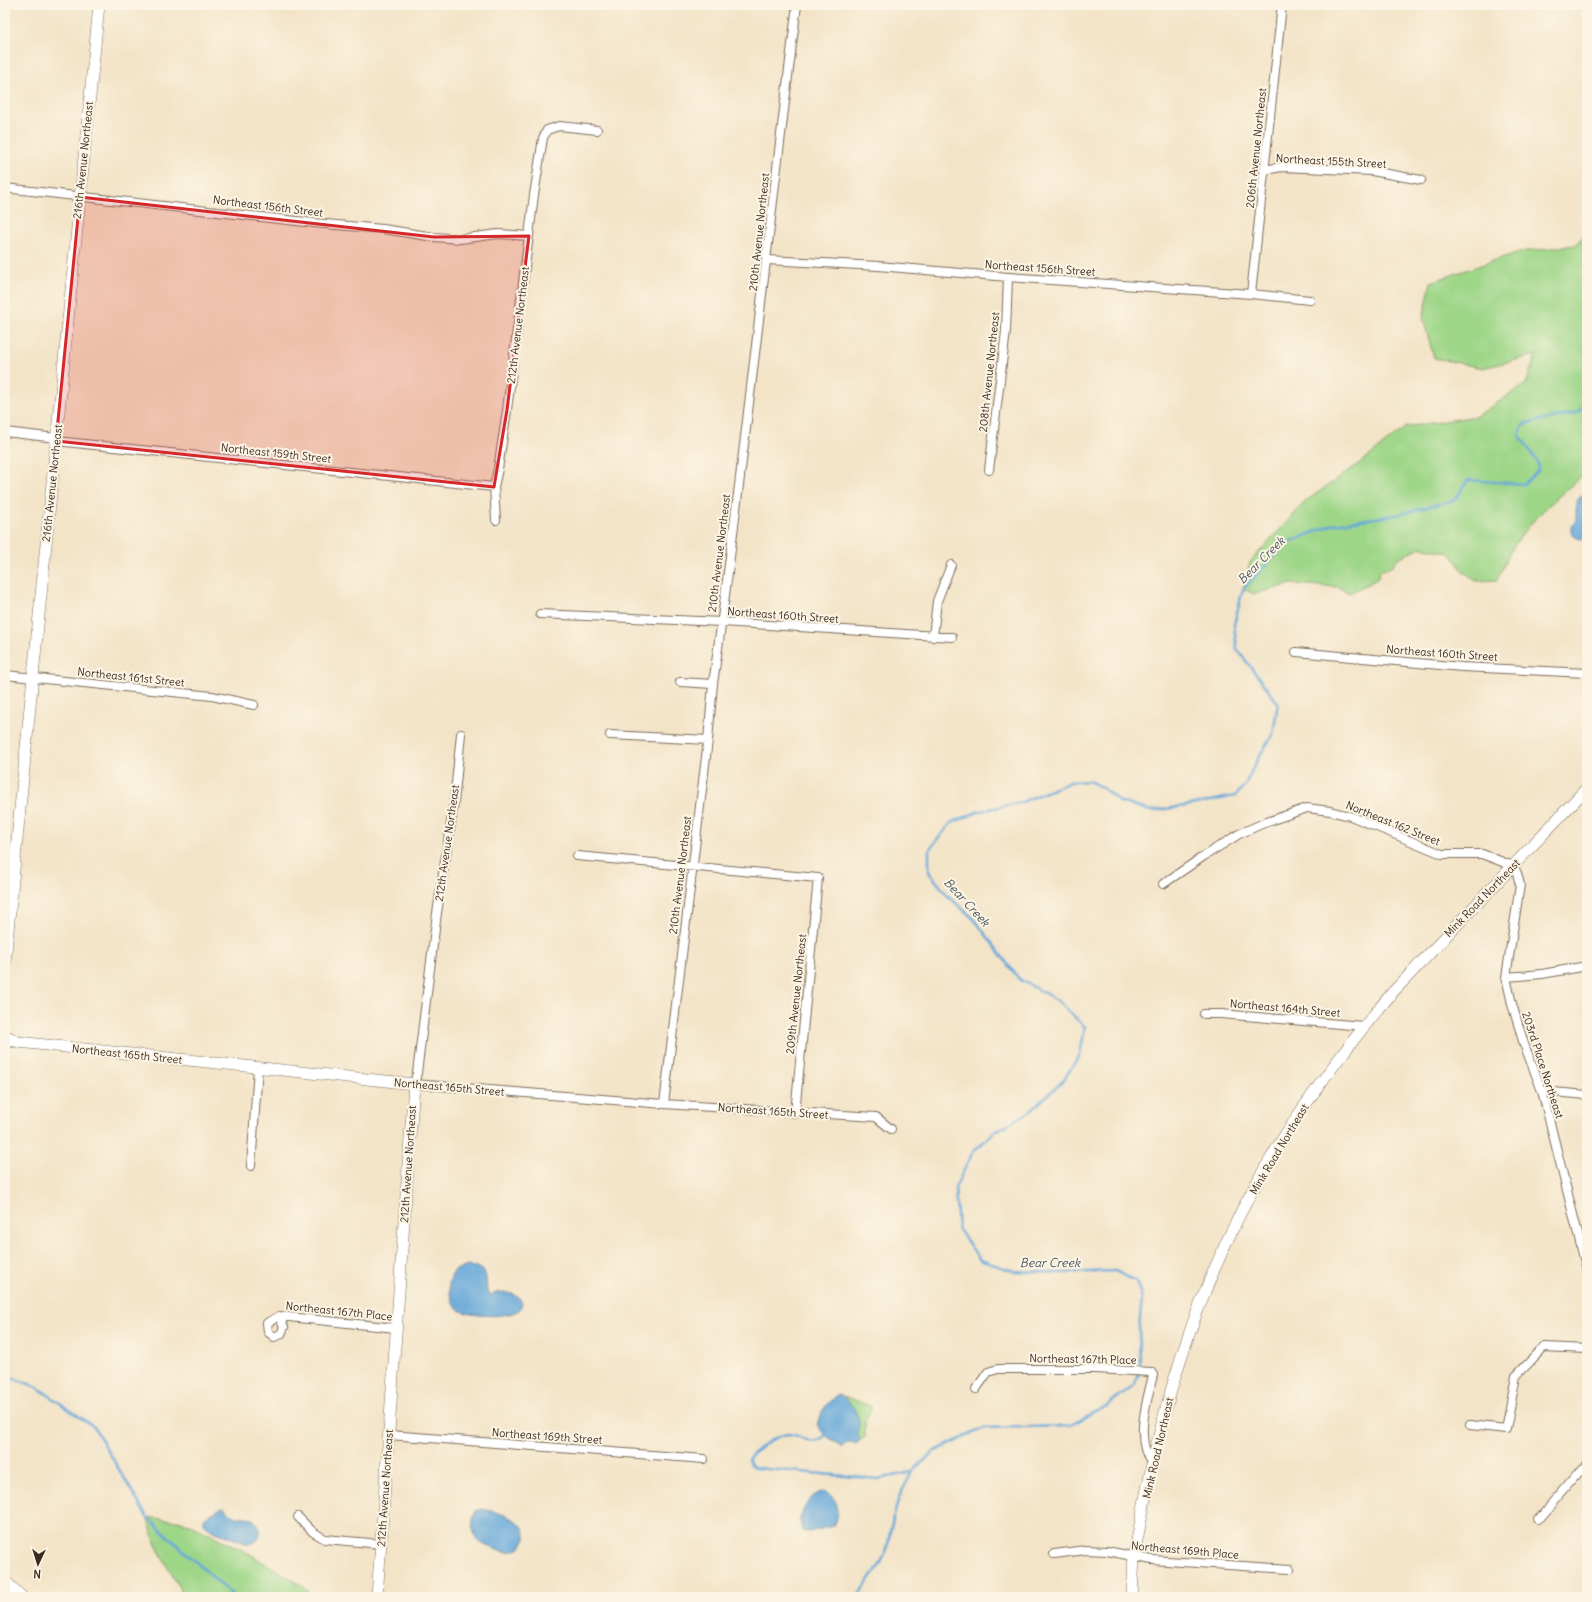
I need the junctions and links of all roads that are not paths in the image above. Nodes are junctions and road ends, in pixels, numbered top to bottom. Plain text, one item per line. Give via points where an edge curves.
1 (99, 5) edge
2 (797, 5) edge
3 (1282, 5) edge
4 (597, 130) dead end
5 (1264, 170) junction
6 (1421, 180) dead end
7 (5, 188) edge
8 (80, 196) junction
9 (529, 236) junction
10 (768, 260) junction
11 (1008, 277) junction
12 (1251, 294) junction
13 (1310, 300) dead end
14 (5, 432) edge
15 (56, 440) junction
16 (989, 470) dead end
17 (494, 487) junction
18 (496, 520) dead end
19 (951, 565) dead end
20 (540, 614) dead end
21 (722, 622) junction
22 (933, 636) junction
23 (952, 637) dead end
24 (1296, 652) dead end
25 (1587, 673) edge
26 (5, 675) edge
27 (33, 678) junction
28 (680, 682) dead end
29 (713, 684) junction
30 (254, 705) dead end
31 (461, 734) dead end
32 (610, 734) dead end
33 (708, 740) junction
34 (1587, 788) edge
35 (577, 856) dead end
36 (1513, 866) junction
37 (692, 867) junction
38 (1163, 884) dead end
39 (7, 923) edge
40 (5, 961) edge
41 (1587, 966) edge
42 (1506, 977) junction
43 (1204, 1014) dead end
44 (1363, 1026) junction
45 (5, 1034) edge
46 (18, 1042) junction
47 (5, 1043) edge
48 (258, 1068) junction
49 (414, 1084) junction
50 (1542, 1091) junction
51 (1587, 1095) edge
52 (664, 1104) junction
53 (795, 1113) junction
54 (891, 1129) dead end
55 (251, 1166) dead end
56 (1587, 1270) edge
57 (279, 1316) dead end
58 (396, 1328) junction
59 (1587, 1349) edge
60 (976, 1389) dead end
61 (1470, 1425) dead end
62 (389, 1435) junction
63 (704, 1459) dead end
64 (1152, 1464) junction
65 (1587, 1464) edge
66 (298, 1517) dead end
67 (1538, 1519) dead end
68 (381, 1544) junction
69 (1054, 1554) dead end
70 (1134, 1557) junction
71 (1290, 1569) dead end
72 (5, 1581) edge
73 (22, 1597) edge
74 (377, 1597) edge
75 (1132, 1597) edge

1 - 8 street, 216th Avenue Northeast
2 - 10 street, 210th Avenue Northeast
3 - 5 street, 206th Avenue Northeast
4 - 9 street, 212th Avenue Northeast via 559,126 547,130 543,138
5 - 6 street, Northeast 155th Street via 1282,167 1372,171
5 - 12 street, 206th Avenue Northeast
7 - 8 street, Northeast 156th Street
8 - 9 street, Northeast 156th Street via 383,229 434,237 460,239 498,234
8 - 15 street, 216th Avenue Northeast
9 - 17 street, 212th Avenue Northeast via 507,410
10 - 11 street, Northeast 156th Street
10 - 21 street, 210th Avenue Northeast
11 - 12 street, Northeast 156th Street
11 - 16 street, 208th Avenue Northeast via 1006,331
12 - 13 street, Northeast 156th Street
14 - 15 street, Northeast 159th Street
15 - 17 street, Northeast 159th Street
15 - 27 street, 216th Avenue Northeast
17 - 18 street, 212th Avenue Northeast
19 - 22 street via 936,601
20 - 21 street, Northeast 160th Street
21 - 22 street, Northeast 160th Street
21 - 29 street, 210th Avenue Northeast
22 - 23 street, Northeast 160th Street
24 - 25 street, Northeast 160th Street via 1462,667
26 - 27 street, Northeast 161st Street
27 - 30 street, Northeast 161st Street via 212,696
27 - 39 street, 216th Avenue Northeast
28 - 29 street
29 - 33 street, 210th Avenue Northeast
31 - 49 street, 212th Avenue Northeast via 454,803
32 - 33 street
33 - 37 street, 210th Avenue Northeast
34 - 36 street, Mink Road Northeast
35 - 37 street
36 - 38 street, Northeast 162 Street via 1482,854 1442,854 1353,816 1330,810 1306,808 1239,834
36 - 42 street, 203rd Place Northeast via 1520,885
36 - 44 street, Mink Road Northeast
37 - 52 street, 210th Avenue Northeast
37 - 53 street, 209th Avenue Northeast via 818,878
39 - 40 street, 216th Avenue Northeast
41 - 42 street
42 - 50 street, 203rd Place Northeast via 1524,1044
43 - 44 street, Northeast 164th Street
44 - 64 street, Mink Road Northeast via 1302,1110 1264,1170 1238,1220 1194,1322 1174,1379
45 - 46 street
46 - 47 street, Northeast 165th Street
46 - 48 street, Northeast 165th Street
48 - 49 street, Northeast 165th Street
48 - 55 street
49 - 52 street, Northeast 165th Street
49 - 58 street, 212th Avenue Northeast
50 - 51 street
50 - 56 street, 203rd Place Northeast
52 - 53 street, Northeast 165th Street
53 - 54 street, Northeast 165th Street via 876,1117
57 - 58 street, Northeast 167th Place
58 - 62 street, 212th Avenue Northeast
59 - 61 street via 1544,1347 1516,1376 1506,1428
60 - 64 street, Northeast 167th Place via 988,1372 998,1369 1147,1370 1153,1375 1144,1421 1143,1443 1145,1455
62 - 63 street, Northeast 169th Street
62 - 68 street, 212th Avenue Northeast
64 - 70 street, Mink Road Northeast
65 - 67 street
66 - 68 street via 325,1540
68 - 74 street, 212th Avenue Northeast
69 - 70 street, Northeast 169th Place via 1086,1550 1107,1551
70 - 71 street, Northeast 169th Place
70 - 75 street, Mink Road Northeast
72 - 73 street

